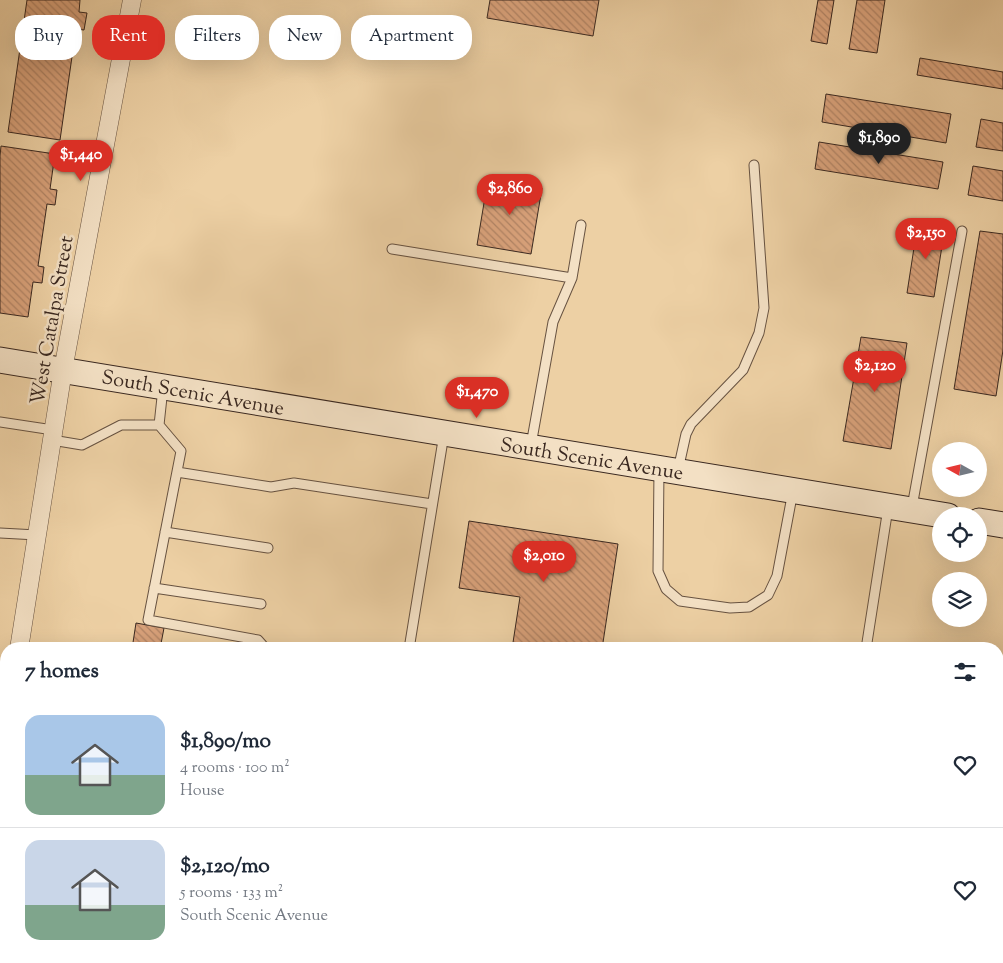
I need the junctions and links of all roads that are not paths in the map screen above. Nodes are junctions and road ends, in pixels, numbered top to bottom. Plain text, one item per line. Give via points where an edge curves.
1 (132, 0) edge
2 (754, 165) dead end
3 (580, 225) dead end
4 (962, 231) dead end
5 (392, 249) dead end
6 (572, 278) junction
7 (0, 360) edge
8 (63, 370) junction
9 (163, 387) junction
10 (0, 422) edge
11 (159, 425) junction
12 (444, 434) junction
13 (52, 435) junction
14 (531, 448) junction
15 (668, 471) junction
16 (177, 472) junction
17 (793, 491) junction
18 (432, 504) junction
19 (900, 508) junction
20 (932, 513) edge
21 (987, 522) edge
22 (1003, 525) edge
23 (165, 532) junction
24 (0, 533) edge
25 (37, 535) junction
26 (268, 548) dead end
27 (154, 588) junction
28 (261, 604) dead end
29 (20, 642) edge
30 (260, 642) edge
31 (410, 642) edge
32 (868, 642) edge

1 - 8 street, West Catalpa Street
2 - 15 lane via 764,308 759,333 743,370 691,424
3 - 6 lane
4 - 19 lane
5 - 6 lane
6 - 14 lane via 553,322
7 - 8 main road, South Scenic Avenue
8 - 9 main road, South Scenic Avenue
8 - 13 street, West Catalpa Street
9 - 11 lane
9 - 12 main road, South Scenic Avenue
10 - 13 lane
11 - 13 lane via 121,425 82,445
11 - 16 lane via 181,451
12 - 14 main road, South Scenic Avenue
12 - 18 lane
13 - 25 street, West Catalpa Street
14 - 15 main road, South Scenic Avenue
15 - 17 main road, South Scenic Avenue
15 - 17 lane via 658,571 666,589 680,601 730,608 749,607 768,594 778,576
16 - 18 lane via 271,487 294,482
16 - 23 lane
17 - 19 main road, South Scenic Avenue
18 - 31 lane
19 - 20 main road, South Scenic Avenue
19 - 32 lane
21 - 22 main road
23 - 26 lane
23 - 27 lane
24 - 25 lane
25 - 29 street, West Catalpa Street
27 - 28 lane
27 - 30 lane via 148,620

